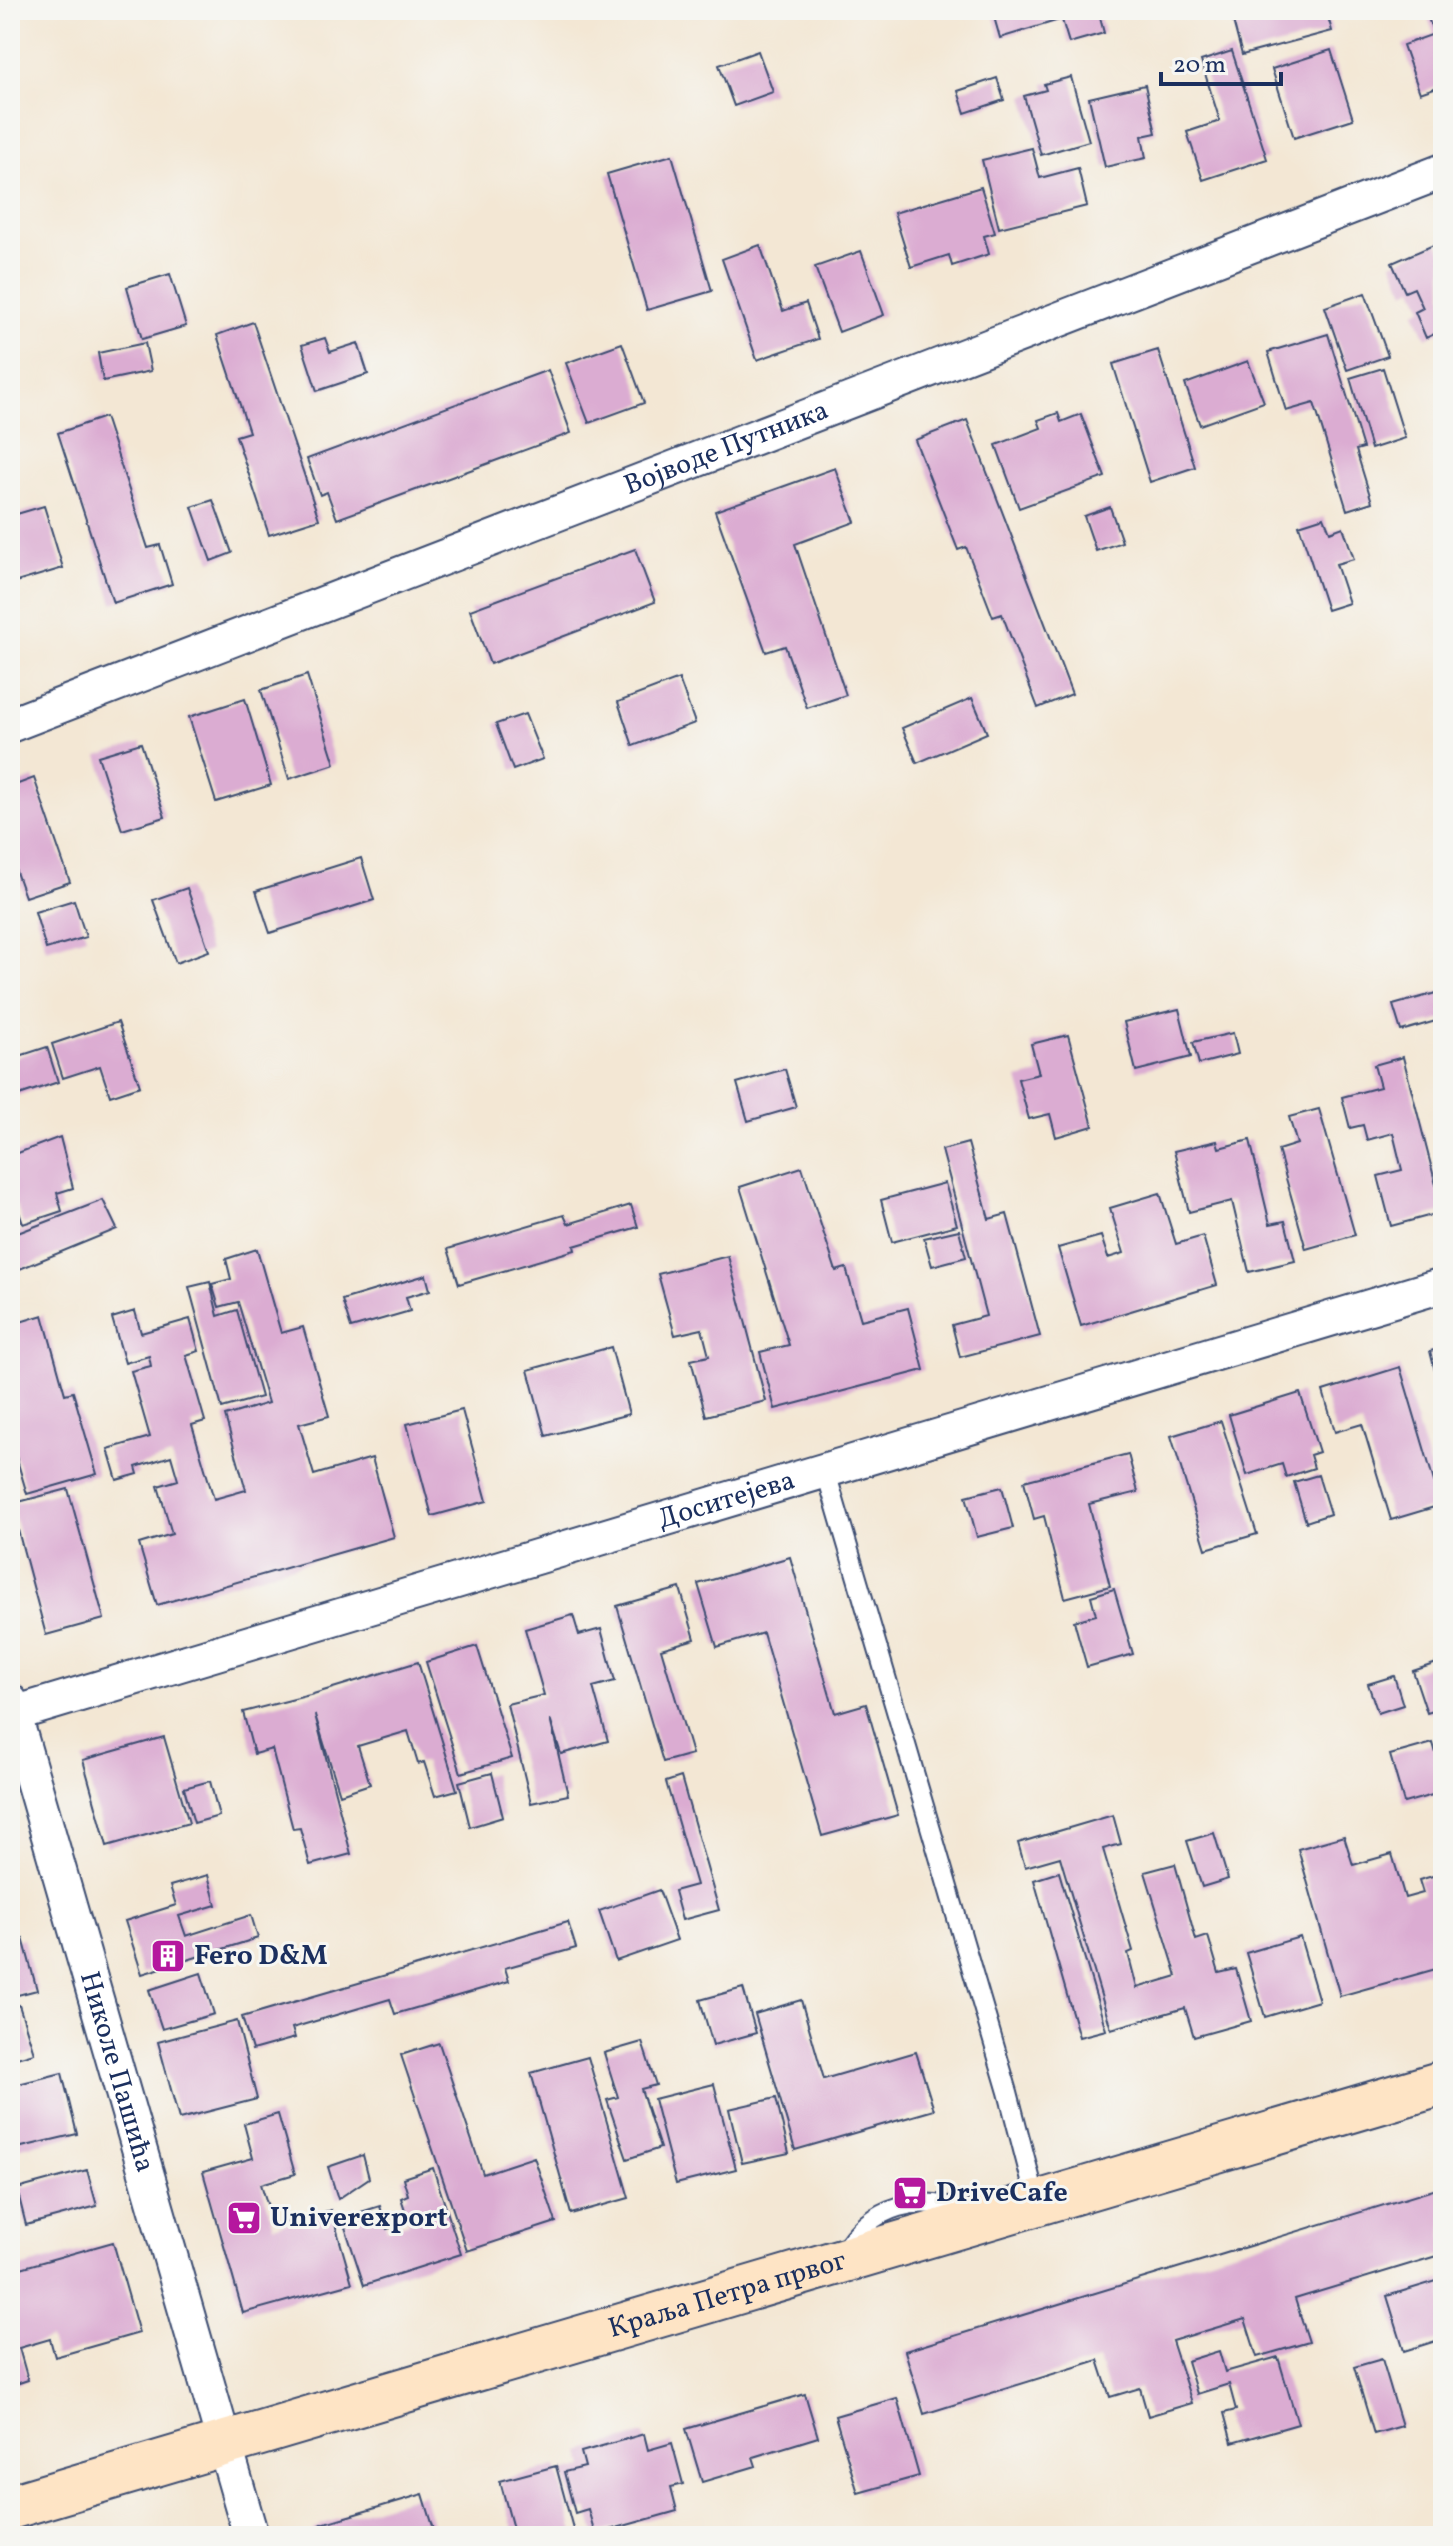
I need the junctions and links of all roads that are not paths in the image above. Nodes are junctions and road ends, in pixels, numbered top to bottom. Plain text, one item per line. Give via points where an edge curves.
1 (1443, 171) edge
2 (10, 725) edge
3 (1443, 1285) edge
4 (825, 1469) junction
5 (11, 1710) edge
6 (1443, 2083) edge
7 (1037, 2204) junction
8 (224, 2443) junction
9 (10, 2507) edge
10 (251, 2536) edge

1 - 2 street, Војводе Путника
3 - 4 street, Доситејева
4 - 5 street, Доситејева
4 - 7 lane
5 - 8 street, Николе Пашића
6 - 7 street, Краља Петра првог
7 - 8 street, Краља Петра првог
8 - 9 street, Краља Петра првог
8 - 10 street, Николе Пашића

